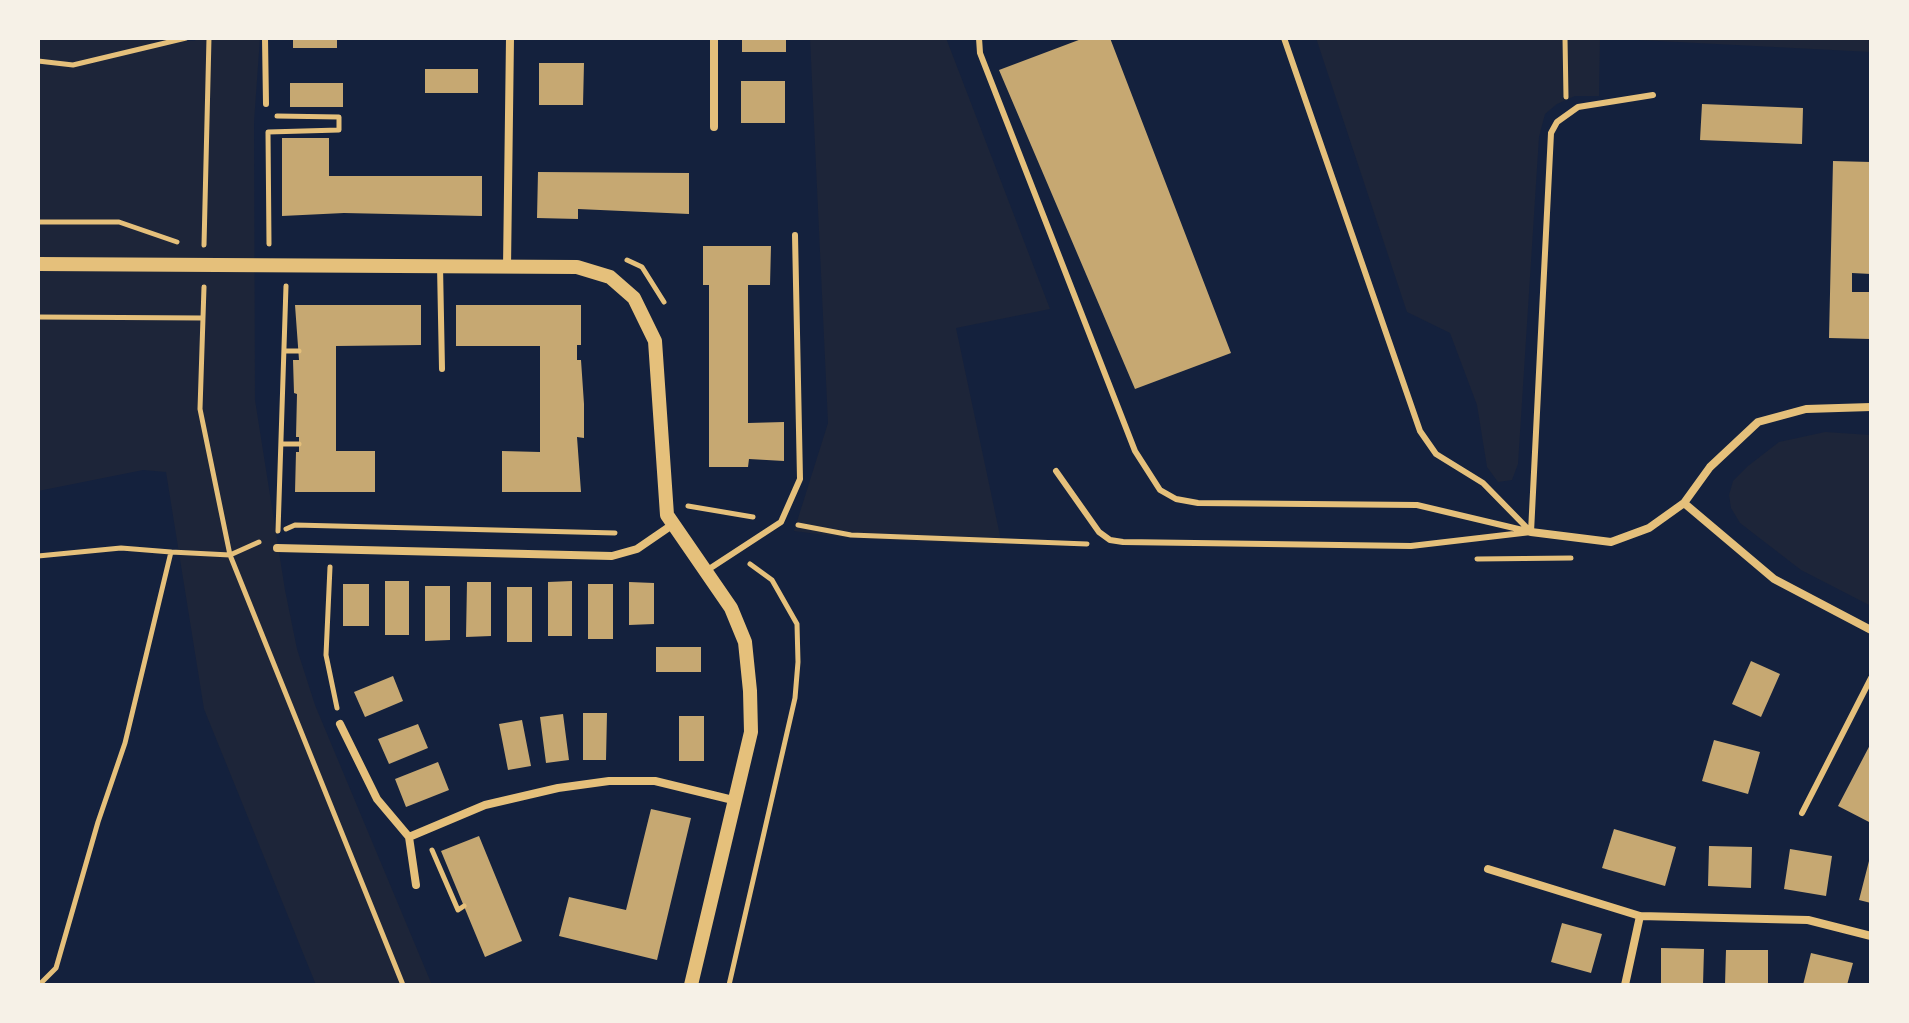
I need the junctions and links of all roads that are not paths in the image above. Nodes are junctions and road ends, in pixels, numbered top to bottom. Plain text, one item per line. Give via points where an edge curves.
1 (265, 38) edge
2 (510, 38) edge
3 (714, 38) edge
4 (979, 38) edge
5 (1284, 38) edge
6 (1653, 95) dead end
7 (266, 104) road end
8 (714, 127) dead end
9 (795, 235) dead end
10 (38, 264) edge
11 (440, 266) junction
12 (507, 267) junction
13 (442, 369) dead end
14 (1871, 407) edge
15 (1056, 471) dead end
16 (1684, 503) junction
17 (669, 520) junction
18 (1531, 532) junction
19 (277, 548) dead end
20 (706, 571) junction
21 (1871, 630) edge
22 (1871, 678) edge
23 (340, 724) road end
24 (733, 800) junction
25 (1802, 813) dead end
26 (409, 837) junction
27 (1488, 869) dead end
28 (416, 885) dead end
29 (1640, 916) junction
30 (1871, 936) edge
31 (691, 985) edge
32 (1625, 985) edge

1 - 7 lane
2 - 12 street
3 - 8 street
4 - 18 lane via 980,53 1135,451 1160,490 1198,503 1417,505
5 - 18 lane via 1420,431 1436,454 1483,483
6 - 18 lane via 1578,107 1557,122 1548,146
9 - 20 lane via 800,479 781,522
10 - 11 street
11 - 12 street
11 - 13 lane
12 - 17 street via 577,267 610,277 634,298 655,341
14 - 16 street via 1806,409 1758,422 1710,467
15 - 18 lane via 1099,532 1123,542 1411,546
16 - 18 street via 1649,528 1611,542
16 - 21 street via 1774,579
17 - 19 street via 637,549 612,556
17 - 20 street
20 - 24 street via 731,608 745,642 751,732
22 - 25 lane
23 - 26 street via 377,799
24 - 26 street via 655,781 609,781 485,805
24 - 31 street
26 - 28 street
27 - 29 street
29 - 30 street via 1808,920
29 - 32 street

